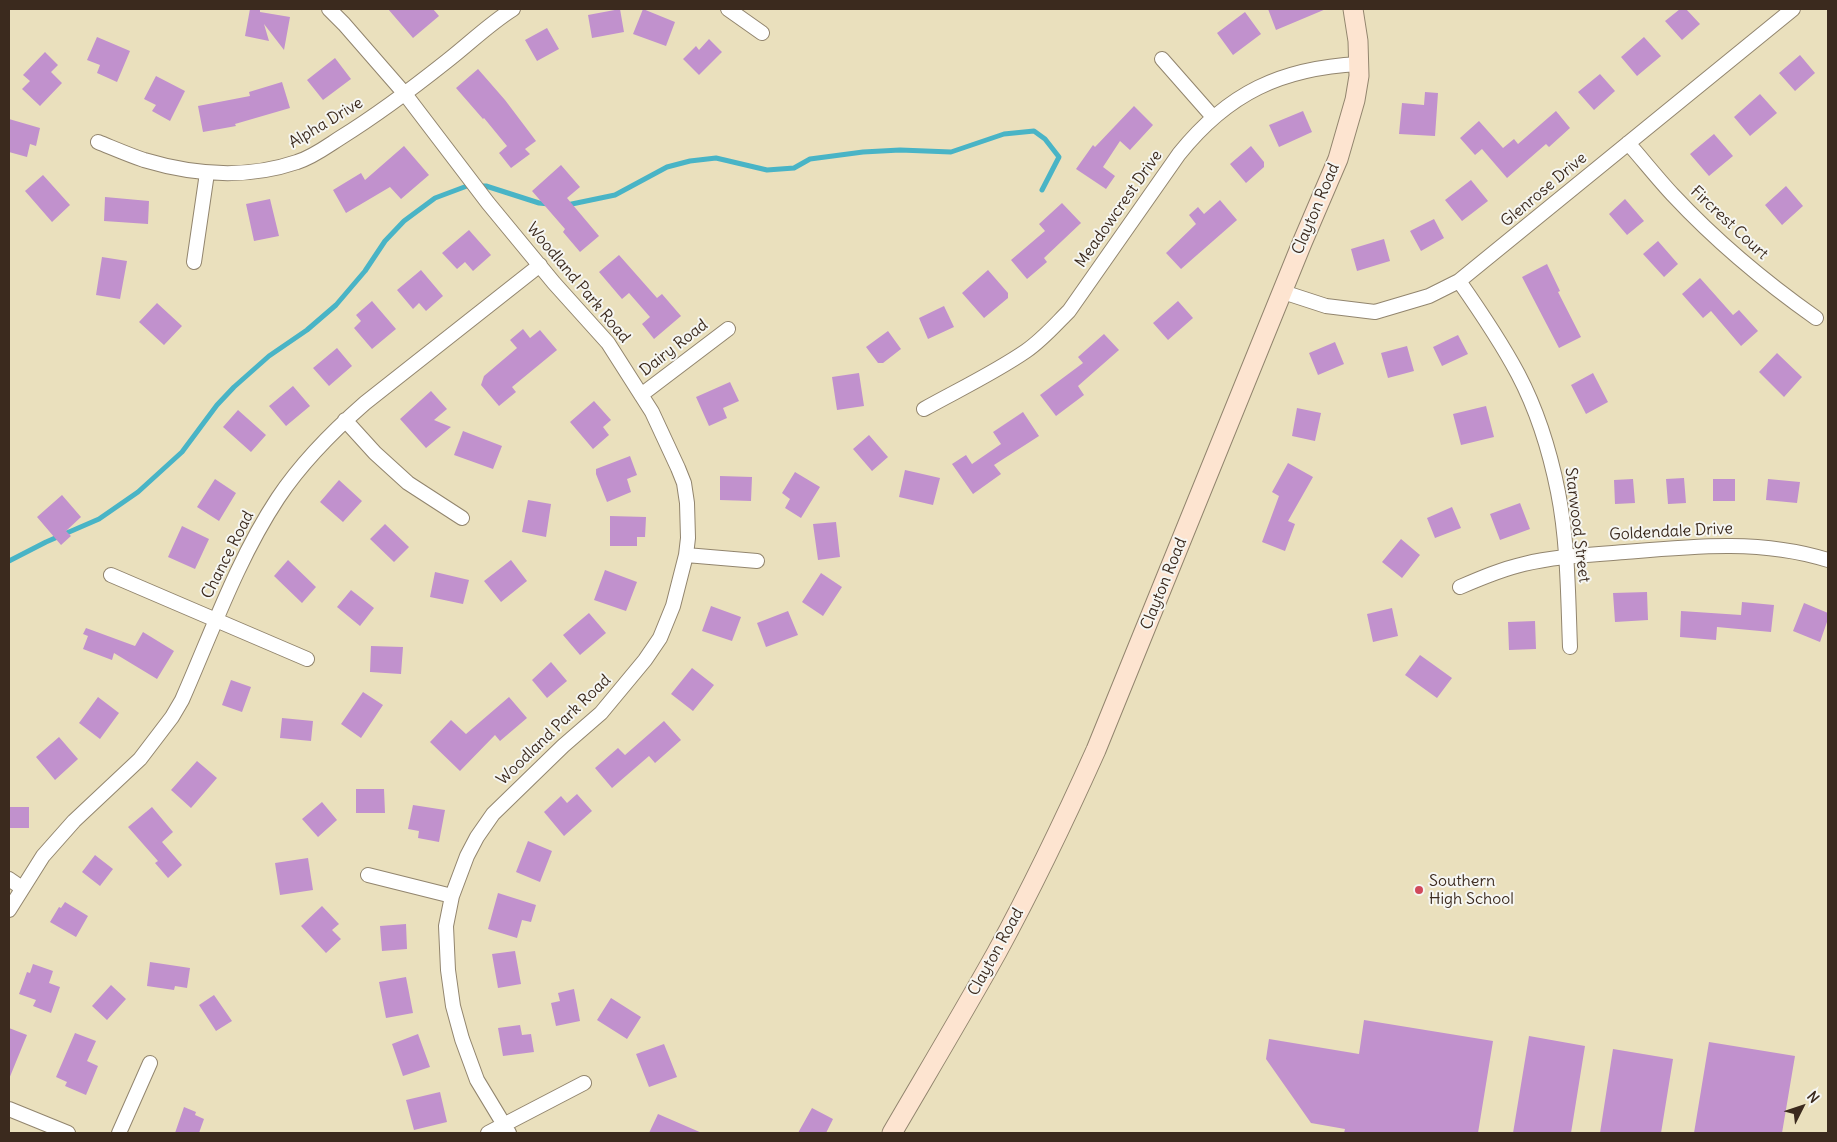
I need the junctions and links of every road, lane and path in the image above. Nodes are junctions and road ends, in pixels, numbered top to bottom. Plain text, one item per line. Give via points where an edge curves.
1 (329, 9) edge
2 (513, 9) edge
3 (728, 9) edge
4 (1353, 9) edge
5 (1793, 9) edge
6 (762, 33) dead end
7 (1162, 59) dead end
8 (1359, 64) junction
9 (404, 94) junction
10 (1213, 117) junction
11 (98, 142) dead end
12 (1628, 143) junction
13 (208, 172) junction
14 (194, 262) dead end
15 (540, 265) junction
16 (1459, 281) junction
17 (1283, 292) junction
18 (1816, 318) dead end
19 (728, 329) dead end
20 (641, 395) junction
21 (924, 409) dead end
22 (345, 420) junction
23 (462, 518) dead end
24 (686, 555) junction
25 (1565, 557) junction
26 (1828, 560) edge
27 (757, 561) dead end
28 (111, 575) dead end
29 (1460, 587) dead end
30 (216, 620) junction
31 (1570, 647) dead end
32 (306, 659) dead end
33 (368, 875) dead end
34 (9, 879) edge
35 (22, 888) junction
36 (452, 896) junction
37 (9, 910) edge
38 (150, 1062) dead end
39 (584, 1083) dead end
40 (9, 1109) edge
41 (506, 1129) edge
42 (68, 1133) edge
43 (119, 1133) edge
44 (488, 1133) edge
45 (892, 1133) edge

1 - 9 street, Woodland Park Road
2 - 9 street, Alpha Drive
3 - 6 street
4 - 8 street, Clayton Road
5 - 12 street, Glenrose Drive
7 - 10 street
8 - 10 street, Meadowcrest Drive via 1302,70 1273,80 1245,94
8 - 17 street, Clayton Road via 1355,100 1338,159
9 - 13 street, Alpha Drive via 298,162 244,173
9 - 15 street, Woodland Park Road
10 - 21 street, Meadowcrest Drive via 1179,154 1069,311 1049,332 1006,364
11 - 13 street, Alpha Drive via 144,160
12 - 16 street, Glenrose Drive
12 - 18 street, Fircrest Court via 1673,195 1714,235
13 - 14 street
15 - 20 street, Woodland Park Road via 608,343
15 - 22 street, Chance Road
16 - 17 street, Glenrose Drive via 1429,296 1375,312 1326,306
16 - 25 street, Starwood Street via 1518,374 1536,415 1558,493
17 - 45 street, Clayton Road via 1076,796 996,954
19 - 20 street, Dairy Road
20 - 24 street, Woodland Park Road via 684,483 688,522
22 - 23 street via 408,483
22 - 30 street, Chance Road via 303,464 278,498 242,562
24 - 27 street
24 - 36 street, Woodland Park Road via 668,621 645,660 601,713 494,814 467,856
25 - 26 street, Goldendale Drive via 1738,546 1780,550
25 - 29 street, Goldendale Drive via 1494,572
25 - 31 street, Starwood Street
28 - 30 street
30 - 32 street
30 - 35 street, Chance Road via 172,717 129,770 43,856
33 - 36 street
34 - 35 street
35 - 37 street, Chance Road
36 - 41 street, Woodland Park Road via 446,945 453,1006 478,1080
38 - 43 street
39 - 41 street
40 - 42 street
41 - 44 street

